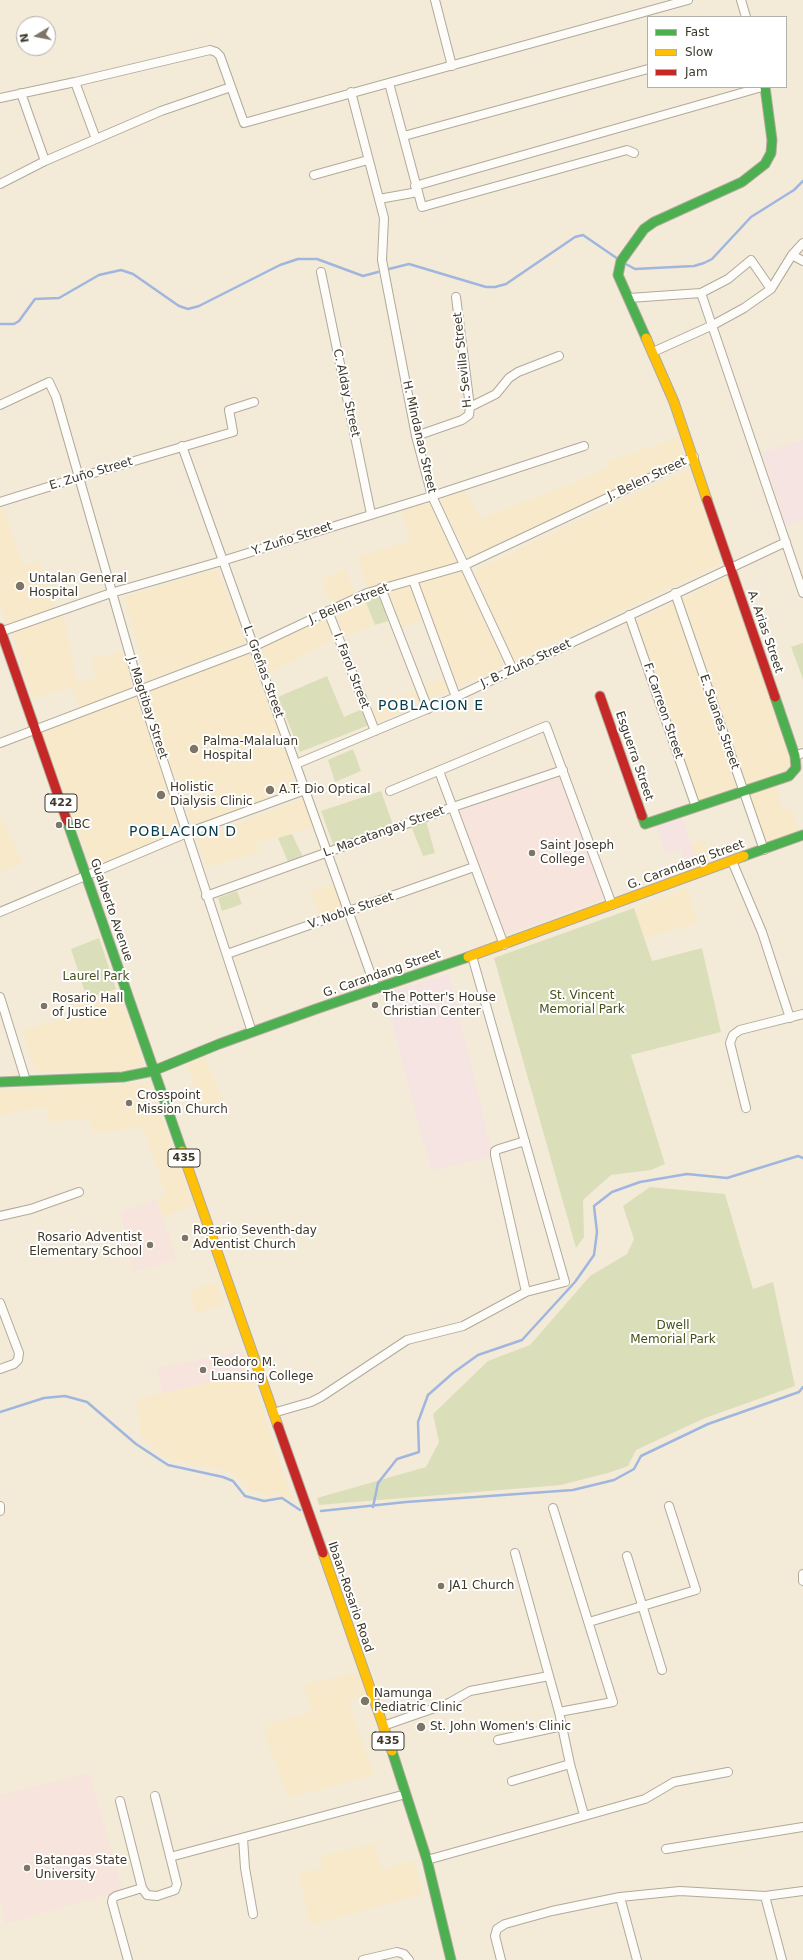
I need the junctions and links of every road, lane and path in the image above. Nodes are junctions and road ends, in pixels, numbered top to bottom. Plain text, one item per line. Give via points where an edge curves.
1 (436, 0) edge
2 (688, 0) edge
3 (741, 0) edge
4 (746, 16) edge
5 (452, 66) junction
6 (647, 69) edge
7 (75, 82) junction
8 (389, 83) junction
9 (231, 87) junction
10 (760, 88) edge
11 (763, 88) edge
12 (351, 92) junction
13 (21, 93) junction
14 (0, 98) edge
15 (404, 136) junction
16 (96, 139) junction
17 (634, 153) dead end
18 (368, 160) junction
19 (45, 162) junction
20 (314, 175) dead end
21 (0, 184) edge
22 (417, 189) junction
23 (379, 199) junction
24 (803, 243) edge
25 (792, 255) junction
26 (803, 261) edge
27 (321, 272) dead end
28 (771, 288) junction
29 (701, 293) junction
30 (456, 297) dead end
31 (629, 298) junction
32 (713, 325) junction
33 (653, 352) junction
34 (558, 356) dead end
35 (254, 402) dead end
36 (0, 405) edge
37 (470, 407) junction
38 (416, 436) junction
39 (182, 446) junction
40 (584, 446) dead end
41 (694, 457) junction
42 (80, 477) junction
43 (432, 496) junction
44 (0, 502) edge
45 (371, 514) junction
46 (786, 542) junction
47 (222, 561) junction
48 (465, 565) junction
49 (730, 567) junction
50 (413, 580) junction
51 (381, 588) junction
52 (111, 593) junction
53 (675, 593) junction
54 (803, 593) edge
55 (328, 611) junction
56 (629, 615) junction
57 (0, 631) edge
58 (255, 646) junction
59 (513, 670) junction
60 (140, 690) junction
61 (600, 696) dead end
62 (456, 697) junction
63 (428, 709) junction
64 (34, 729) junction
65 (375, 731) junction
66 (0, 743) edge
67 (799, 755) edge
68 (296, 764) junction
69 (439, 770) junction
70 (563, 770) junction
71 (305, 790) junction
72 (390, 791) dead end
73 (743, 792) junction
74 (453, 806) junction
75 (696, 807) junction
76 (645, 824) joint
77 (187, 833) junction
78 (803, 835) edge
79 (764, 850) junction
80 (328, 852) junction
81 (732, 861) junction
82 (474, 867) junction
83 (87, 877) junction
84 (206, 896) junction
85 (612, 905) junction
86 (350, 911) junction
87 (0, 912) edge
88 (504, 945) junction
89 (227, 954) junction
90 (472, 956) junction
91 (376, 989) junction
92 (0, 997) edge
93 (803, 1014) edge
94 (790, 1018) junction
95 (252, 1032) junction
96 (153, 1071) junction
97 (26, 1081) junction
98 (0, 1082) edge
99 (746, 1108) dead end
100 (525, 1141) junction
101 (79, 1192) dead end
102 (0, 1216) edge
103 (215, 1244) joint
104 (526, 1292) junction
105 (0, 1303) edge
106 (3, 1318) edge
107 (0, 1369) edge
108 (273, 1412) junction
109 (0, 1506) edge
110 (669, 1506) dead end
111 (553, 1508) dead end
112 (0, 1511) edge
113 (516, 1553) dead end
114 (627, 1556) dead end
115 (803, 1574) edge
116 (803, 1581) edge
117 (642, 1607) junction
118 (589, 1622) junction
119 (662, 1670) dead end
120 (549, 1676) junction
121 (559, 1712) junction
122 (383, 1726) junction
123 (562, 1726) junction
124 (498, 1740) dead end
125 (570, 1764) junction
126 (728, 1772) dead end
127 (512, 1782) dead end
128 (406, 1794) junction
129 (155, 1796) dead end
130 (120, 1801) dead end
131 (584, 1815) junction
132 (803, 1827) edge
133 (243, 1838) junction
134 (666, 1849) dead end
135 (170, 1857) junction
136 (427, 1860) junction
137 (142, 1888) junction
138 (803, 1891) edge
139 (765, 1896) junction
140 (620, 1897) junction
141 (253, 1914) dead end
142 (128, 1960) edge
143 (363, 1960) edge
144 (409, 1960) edge
145 (451, 1960) edge
146 (500, 1960) edge
147 (637, 1960) edge
148 (782, 1960) edge

1 - 5 street
2 - 5 street
3 - 4 street
5 - 8 street
6 - 15 street
7 - 9 street via 210,50 220,56
7 - 13 street
7 - 16 street
8 - 12 street
8 - 15 street
9 - 12 street via 244,123
9 - 16 street via 161,111
10 - 22 street
11 - 31 main road, A. Arias Street via 772,140 765,164 742,182 644,229 619,266 619,280
12 - 18 street, H. Mindanao Street
13 - 14 street
13 - 19 street
15 - 22 street
16 - 19 street
17 - 22 street via 627,150 422,207
18 - 20 street
18 - 23 street, H. Mindanao Street
19 - 21 street
22 - 23 street
23 - 38 street, H. Mindanao Street via 384,218 382,260
24 - 25 street
25 - 26 street
25 - 28 street
27 - 45 street, C. Alday Street
28 - 29 street via 751,260 728,279
28 - 32 street via 744,308
29 - 31 street
29 - 32 street
30 - 37 street, H. Sevilla Street
31 - 33 main road, A. Arias Street
32 - 33 street
32 - 46 street
33 - 41 main road, A. Arias Street
34 - 37 street via 518,372 509,378 496,394
35 - 39 street, E. Zuño Street via 229,410 233,432
36 - 42 street, J. Magtibay Street via 49,382 56,397
37 - 38 street, H. Sevilla Street via 469,416 462,420
38 - 43 street, H. Mindanao Street
39 - 42 street, E. Zuño Street
39 - 47 street, L. Greñas Street
40 - 43 street, Y. Zuño Street
41 - 48 street, J. Belen Street
41 - 49 main road, A. Arias Street
42 - 44 street, E. Zuño Street
42 - 52 street, J. Magtibay Street
43 - 45 street, Y. Zuño Street
43 - 48 street, H. Mindanao Street
45 - 47 street, Y. Zuño Street
46 - 49 street, J. B. Zuño Street
46 - 54 street
47 - 52 street, Y. Zuño Street
47 - 58 street, L. Greñas Street
48 - 50 street, J. Belen Street
48 - 59 street, H. Mindanao Street
49 - 53 street, J. B. Zuño Street
49 - 67 main road, A. Arias Street
50 - 51 street, J. Belen Street
50 - 62 street
51 - 55 street, J. Belen Street
51 - 63 street
52 - 57 street, Y. Zuño Street
52 - 60 street, J. Magtibay Street
53 - 56 street, J. B. Zuño Street
53 - 73 street, E. Suanes Street
55 - 58 street, J. Belen Street
55 - 65 street, I. Farol Street
56 - 59 street, J. B. Zuño Street
56 - 75 street, F. Carreon Street
57 - 64 main road, Gualberto Avenue / 422
58 - 60 street, J. Belen Street
58 - 68 street, L. Greñas Street
59 - 62 street, J. B. Zuño Street
60 - 64 street, J. Belen Street
60 - 77 street, J. Magtibay Street
61 - 76 main road, Esguerra Street
62 - 63 street, J. B. Zuño Street
63 - 65 street, J. B. Zuño Street
64 - 66 street, J. Belen Street
64 - 83 main road, Gualberto Avenue / 422
65 - 68 street, J. B. Zuño Street
67 - 73 main road, A. Arias Street via 796,768 789,776
68 - 71 street, L. Greñas Street
69 - 70 street via 546,726
69 - 72 street
69 - 74 street
70 - 74 street, L. Macatangay Street
70 - 85 street
71 - 77 street
71 - 80 street, L. Greñas Street
73 - 75 main road, A. Arias Street
73 - 79 street, E. Suanes Street
74 - 80 street, L. Macatangay Street
74 - 82 street
75 - 76 main road, A. Arias Street
77 - 83 street
77 - 84 street, J. Magtibay Street
78 - 79 main road, G. Carandang Street
79 - 81 main road, G. Carandang Street
80 - 84 street, L. Macatangay Street
80 - 86 street, L. Greñas Street
81 - 85 main road, G. Carandang Street
81 - 94 street via 762,932
82 - 86 street, V. Noble Street
82 - 88 street
83 - 87 street
83 - 96 main road, Gualberto Avenue / 422
84 - 89 street, J. Magtibay Street
85 - 88 main road, G. Carandang Street
86 - 89 street, V. Noble Street
86 - 91 street, L. Greñas Street
88 - 90 main road, G. Carandang Street
89 - 95 street, J. Magtibay Street
90 - 91 main road, G. Carandang Street
90 - 100 street
91 - 95 main road, G. Carandang Street
92 - 97 street
93 - 94 street
94 - 99 street via 740,1030 733,1035 730,1043
95 - 96 main road, G. Carandang Street
96 - 97 main road, G. Carandang Street via 123,1078
96 - 103 main road, Gualberto Avenue / 435
97 - 98 main road, G. Carandang Street
100 - 104 street via 498,1149 495,1155
100 - 104 street via 566,1282
101 - 102 street via 31,1209
103 - 108 main road, Ibaan-Rosario Road / 435
104 - 108 street via 463,1326 407,1340 311,1402
105 - 106 street
106 - 107 street via 19,1353 14,1364
108 - 122 main road, Ibaan-Rosario Road / 435
109 - 112 street
110 - 117 street via 696,1590
111 - 118 street
113 - 120 street
114 - 117 street
115 - 116 street
117 - 118 street
117 - 119 street
118 - 121 street via 613,1702
120 - 121 street
120 - 122 street via 470,1691 449,1703
121 - 123 street
122 - 128 main road, Ibaan-Rosario Road / 435
123 - 124 street
123 - 125 street
125 - 127 street
125 - 131 street
126 - 131 street via 674,1782 645,1799
128 - 133 street
128 - 136 main road, Ibaan-Rosario Road / 435
129 - 135 street
130 - 137 street
131 - 136 street
132 - 134 street
133 - 135 street
133 - 141 street
135 - 137 street via 177,1884 175,1890 171,1893 148,1896
136 - 145 main road, Ibaan-Rosario Road / 435
137 - 142 street via 113,1898
138 - 139 street
139 - 140 street via 680,1891
139 - 148 street
140 - 146 street via 504,1924 497,1929 495,1936
140 - 147 street
143 - 144 street via 398,1952

